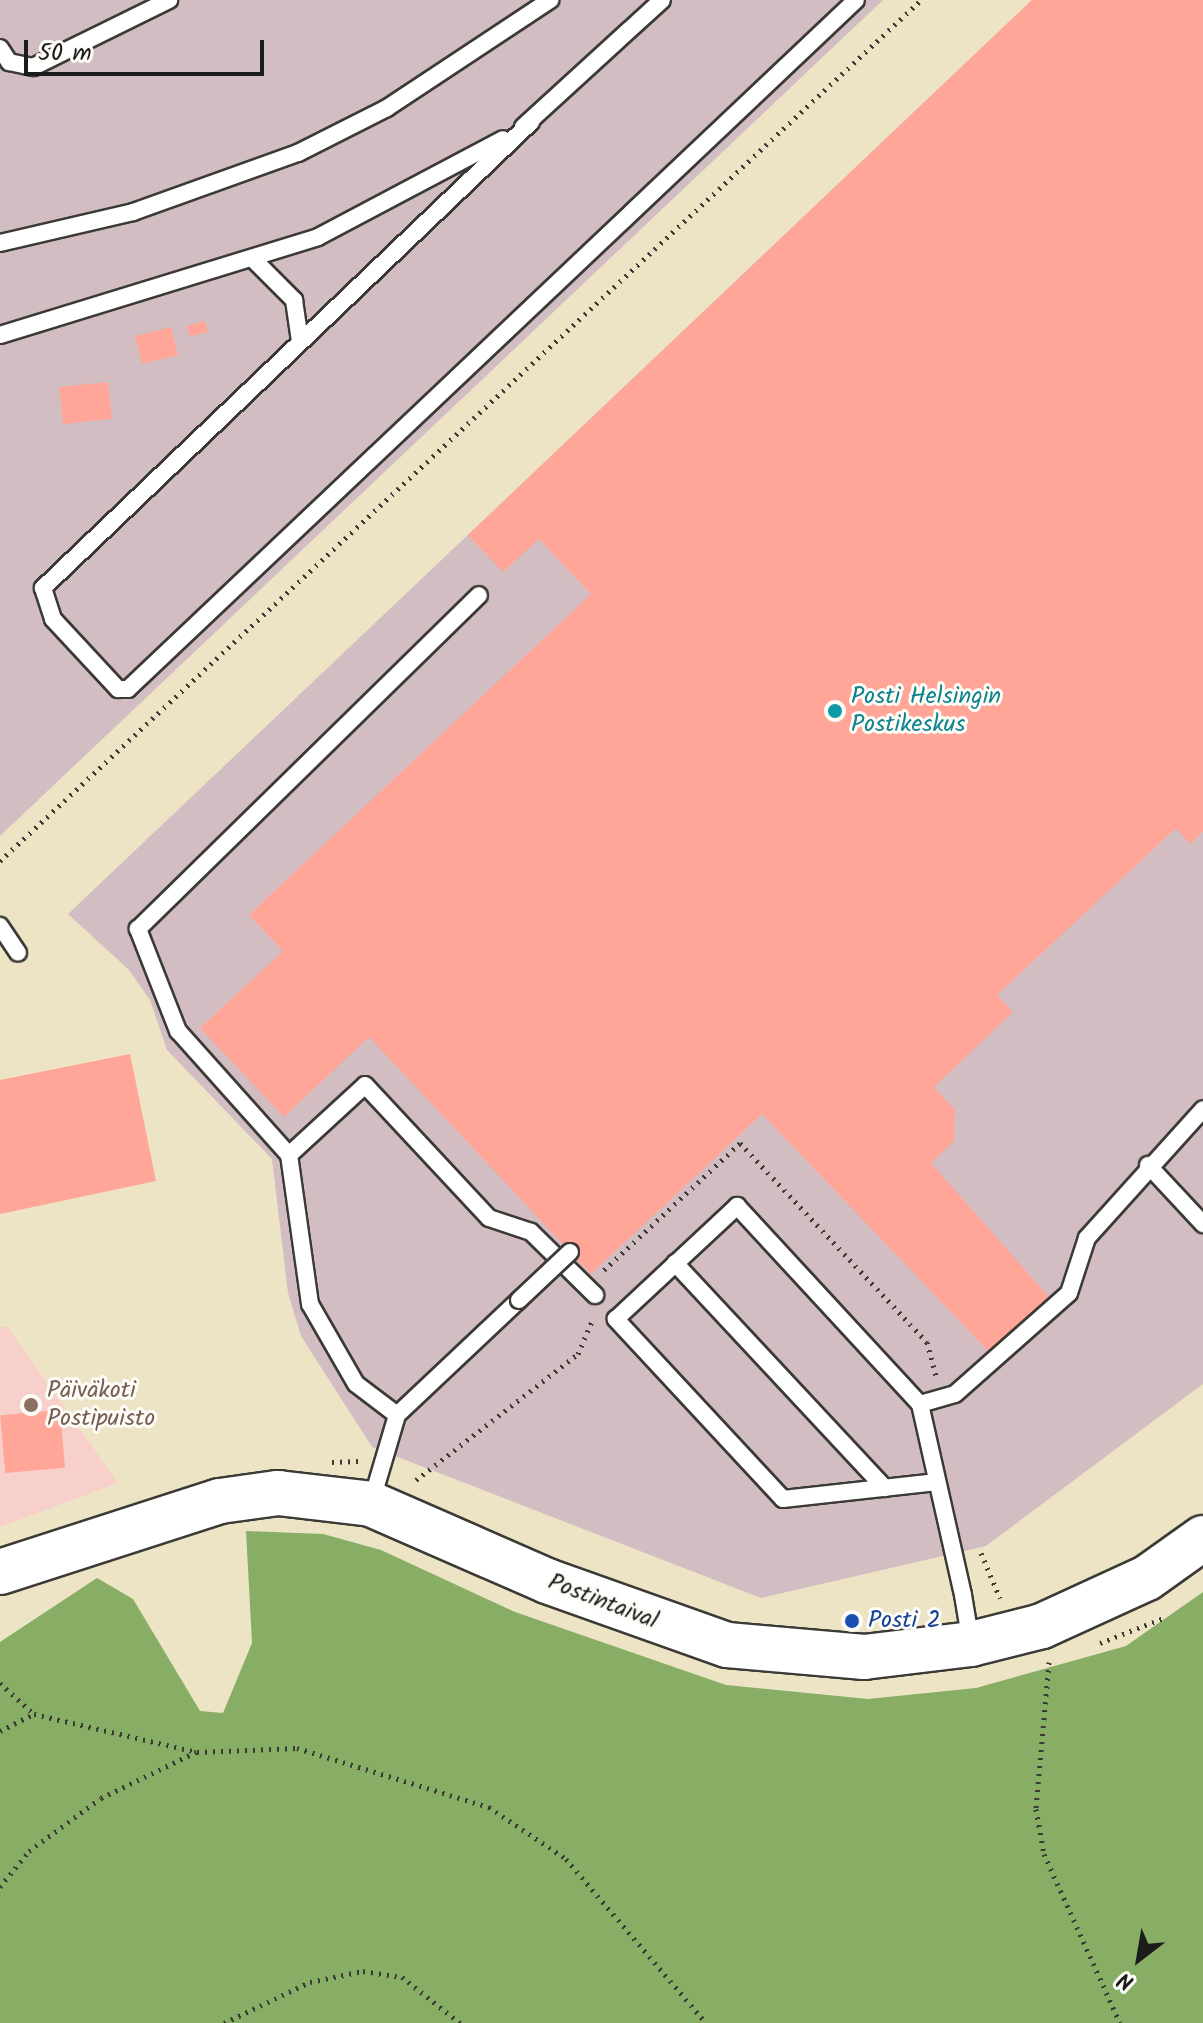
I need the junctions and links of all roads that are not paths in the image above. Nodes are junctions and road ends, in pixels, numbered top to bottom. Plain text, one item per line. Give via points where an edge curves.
1 (169, 0) edge
2 (550, 0) edge
3 (662, 0) edge
4 (856, 0) edge
5 (0, 48) edge
6 (531, 122) junction
7 (0, 243) edge
8 (254, 260) junction
9 (0, 335) edge
10 (300, 341) junction
11 (479, 595) dead end
12 (0, 926) edge
13 (18, 953) dead end
14 (1200, 1118) edge
15 (289, 1155) junction
16 (1148, 1165) junction
17 (1203, 1224) edge
18 (570, 1252) dead end
19 (675, 1263) junction
20 (595, 1295) dead end
21 (920, 1404) junction
22 (397, 1415) junction
23 (937, 1482) junction
24 (376, 1486) junction
25 (885, 1488) junction
26 (1203, 1538) edge
27 (0, 1572) edge
28 (968, 1627) junction

1 - 5 lane via 33,67 9,62
2 - 7 lane via 387,108 298,153 133,212
3 - 6 lane
4 - 10 lane via 139,679 118,689 53,619 43,588
6 - 8 lane via 331,231
6 - 10 lane
8 - 9 lane
8 - 10 lane via 294,300
11 - 15 lane via 138,929 178,1031
12 - 13 lane
14 - 16 lane
15 - 20 lane via 365,1085 489,1218 531,1232
15 - 22 lane via 310,1304 356,1384
16 - 17 lane
16 - 21 lane via 1087,1238 1069,1293 955,1394
18 - 22 lane, bridge
19 - 21 lane via 737,1206
19 - 25 lane
19 - 25 lane via 616,1319 783,1499
21 - 23 lane
22 - 24 lane
23 - 25 lane
23 - 28 lane
24 - 27 street, Postintaival via 220,1501
24 - 28 street, Postintaival via 560,1587 727,1645 864,1657
26 - 28 street, Postintaival via 1098,1604

